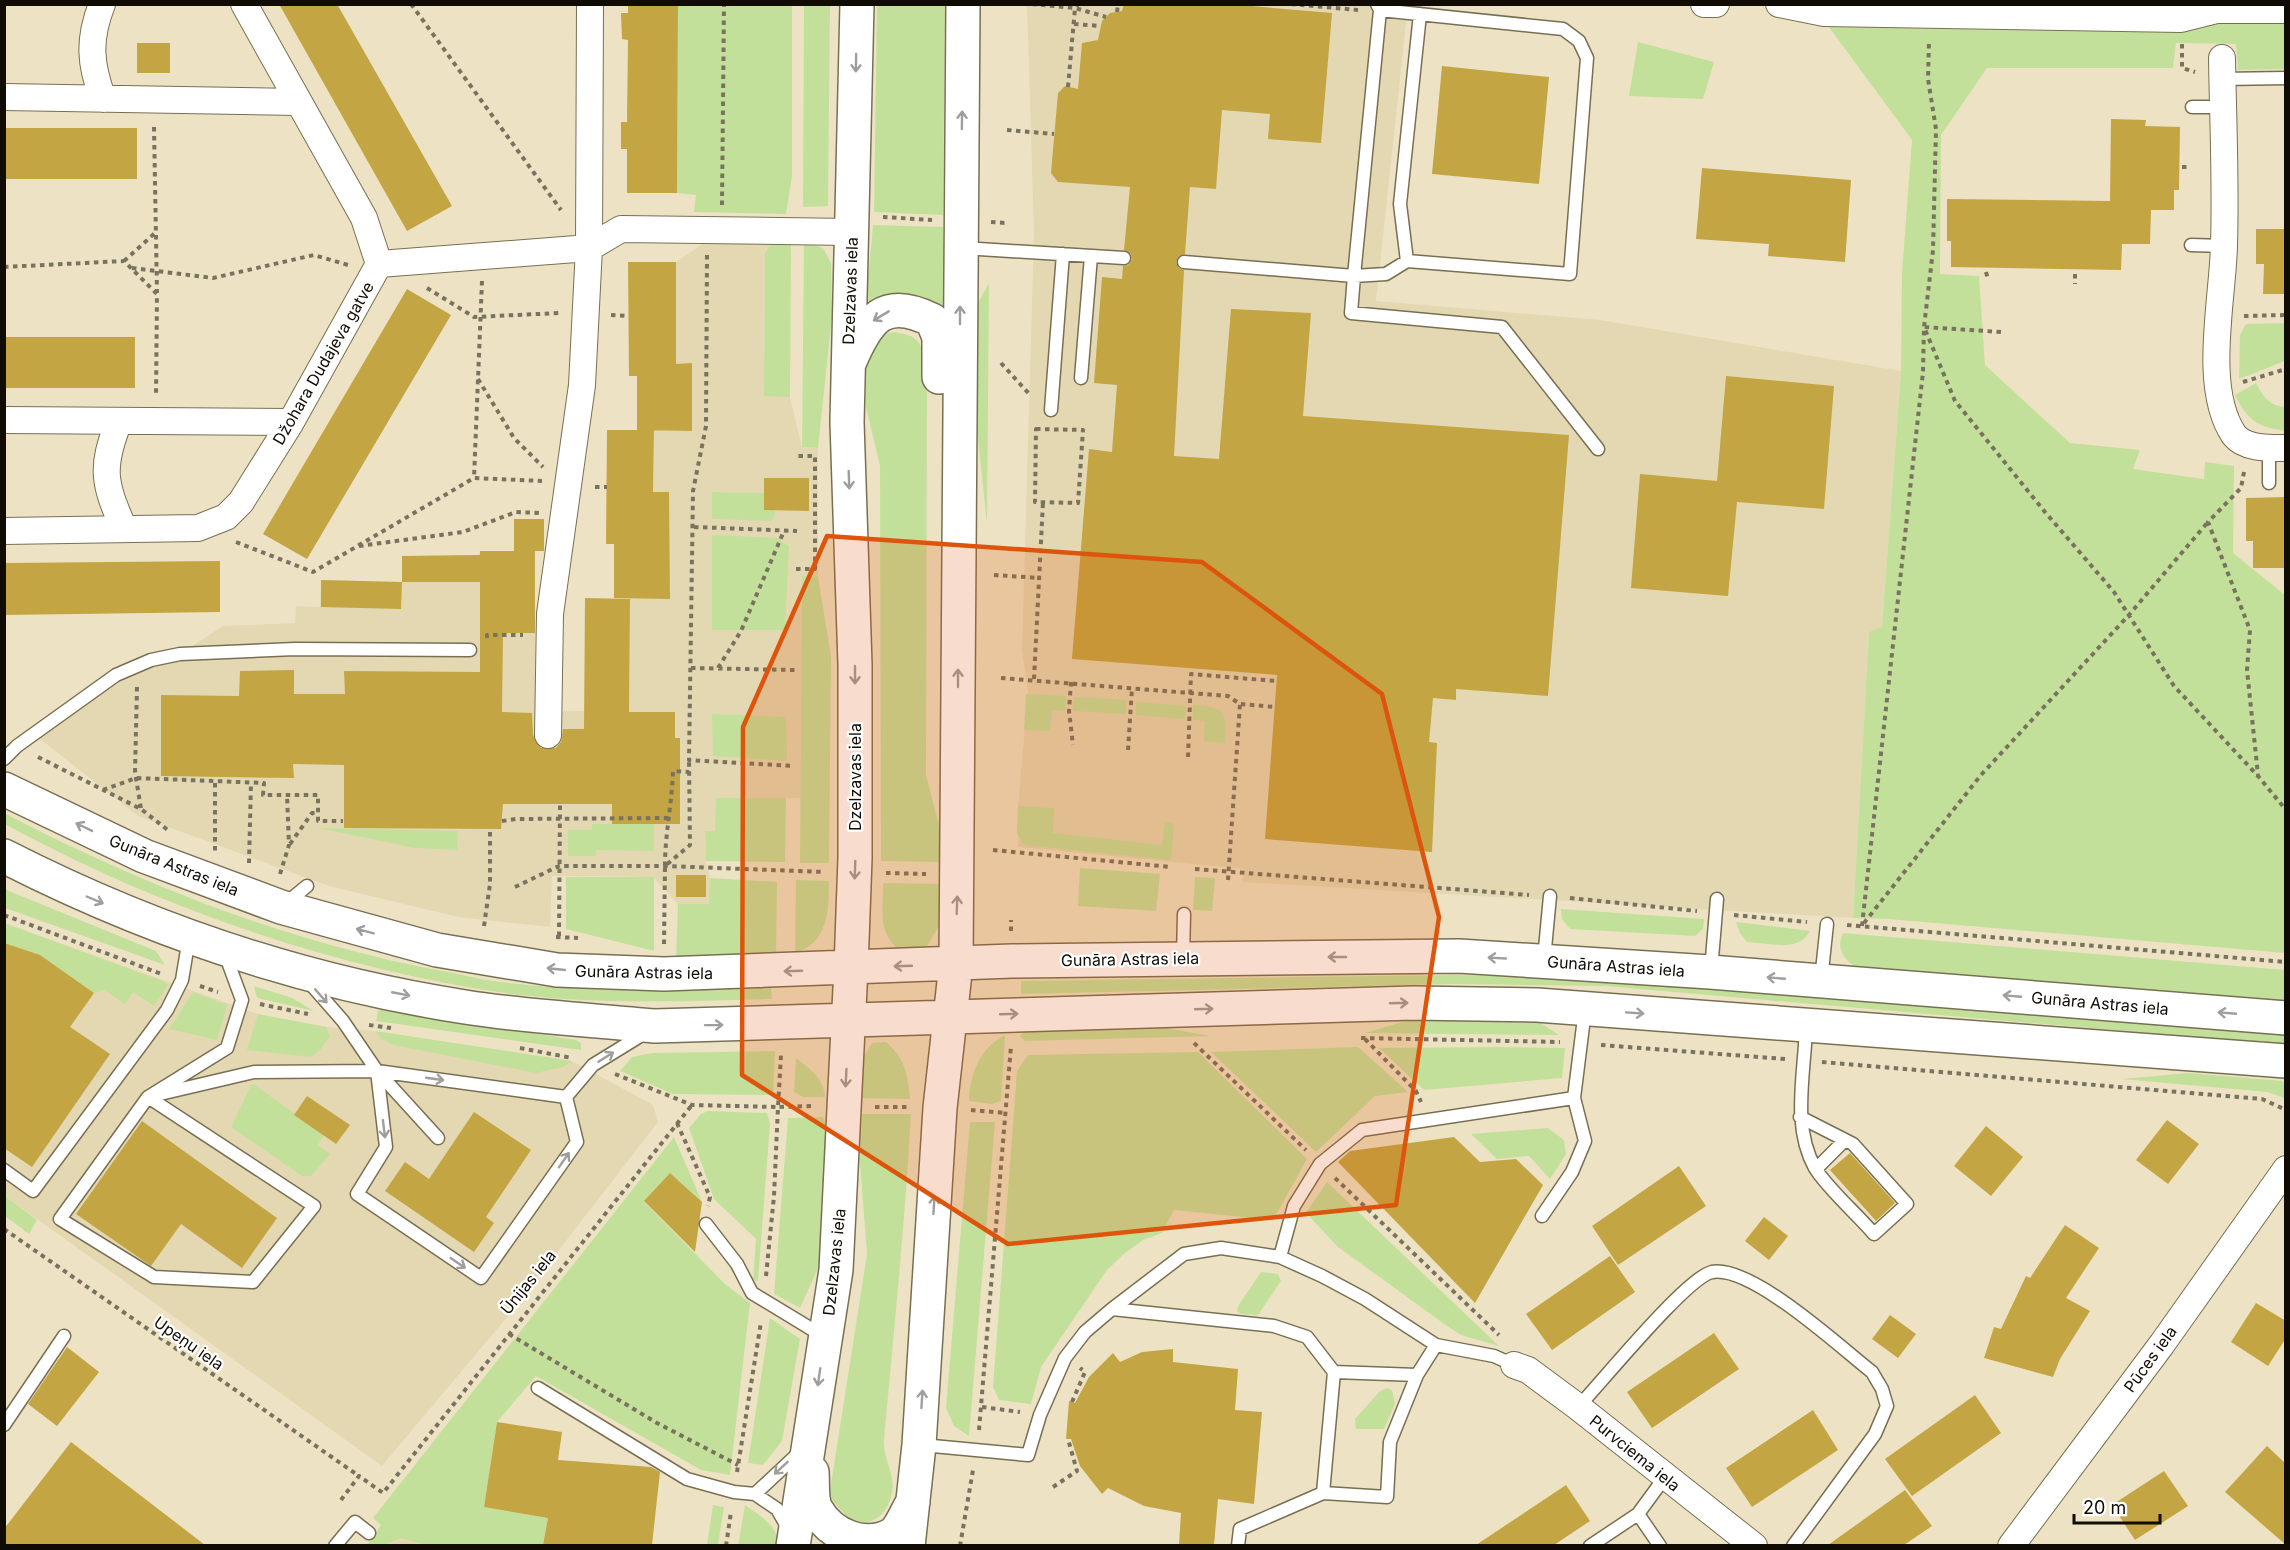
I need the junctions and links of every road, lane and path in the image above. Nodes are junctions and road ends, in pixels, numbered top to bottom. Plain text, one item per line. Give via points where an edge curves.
1 (102, 4) edge
2 (244, 4) edge
3 (411, 4) edge
4 (590, 4) edge
5 (724, 4) edge
6 (857, 4) edge
7 (963, 4) edge
8 (1032, 4) edge
9 (1118, 4) edge
10 (1291, 4) edge
11 (1704, 4) edge
12 (1716, 4) edge
13 (1779, 4) edge
14 (1076, 6) edge
15 (1378, 7) edge
16 (1929, 9) edge
17 (2286, 10) edge
18 (1116, 12) dead end
19 (1420, 14) junction
20 (1106, 17) dead end
21 (2181, 19) junction
22 (1074, 24) junction
23 (1101, 26) dead end
24 (2222, 68) junction
25 (2286, 78) edge
26 (1068, 87) dead end
27 (4, 97) edge
28 (103, 99) junction
29 (298, 102) junction
30 (2192, 107) dead end
31 (2222, 107) junction
32 (154, 123) dead end
33 (1007, 130) dead end
34 (1054, 134) dead end
35 (939, 220) dead end
36 (864, 225) junction
37 (722, 231) junction
38 (156, 233) junction
39 (2191, 245) dead end
40 (2224, 246) junction
41 (589, 248) junction
42 (960, 248) junction
43 (1063, 254) junction
44 (353, 256) dead end
45 (1091, 256) junction
46 (1124, 258) dead end
47 (124, 261) junction
48 (1407, 261) junction
49 (390, 262) junction
50 (1184, 262) dead end
51 (4, 267) edge
52 (130, 268) junction
53 (482, 271) dead end
54 (156, 272) junction
55 (1986, 272) dead end
56 (2075, 274) dead end
57 (1354, 276) junction
58 (1988, 280) dead end
59 (2075, 284) dead end
60 (157, 294) junction
61 (585, 312) junction
62 (480, 316) junction
63 (1924, 327) junction
64 (2001, 332) dead end
65 (1001, 363) dead end
66 (847, 368) junction
67 (2286, 369) edge
68 (1081, 378) dead end
69 (478, 379) junction
70 (2218, 389) junction
71 (1035, 400) dead end
72 (156, 406) dead end
73 (1051, 410) dead end
74 (4, 420) edge
75 (119, 421) junction
76 (291, 422) junction
77 (2277, 448) edge
78 (1598, 449) dead end
79 (797, 456) dead end
80 (474, 478) junction
81 (562, 482) junction
82 (2269, 483) dead end
83 (2241, 488) dead end
84 (1043, 502) junction
85 (564, 515) junction
86 (2208, 522) junction
87 (694, 527) junction
88 (124, 529) junction
89 (4, 531) edge
90 (784, 531) junction
91 (797, 531) dead end
92 (232, 540) dead end
93 (355, 547) junction
94 (796, 569) dead end
95 (994, 575) dead end
96 (1040, 578) junction
97 (2128, 616) junction
98 (549, 634) junction
99 (487, 638) dead end
100 (470, 650) dead end
101 (137, 665) junction
102 (691, 668) junction
103 (718, 668) junction
104 (795, 670) dead end
105 (1001, 678) dead end
106 (1034, 679) junction
107 (1276, 681) dead end
108 (1071, 682) junction
109 (1132, 688) junction
110 (1191, 692) junction
111 (1240, 704) junction
112 (1275, 707) dead end
113 (548, 735) dead end
114 (1072, 745) dead end
115 (17, 746) junction
116 (1128, 750) dead end
117 (1188, 757) dead end
118 (4, 759) edge
119 (689, 760) junction
120 (793, 766) dead end
121 (689, 772) junction
122 (2258, 776) junction
123 (136, 778) junction
124 (957, 778) junction
125 (215, 783) junction
126 (250, 783) junction
127 (4, 789) edge
128 (102, 790) junction
129 (287, 795) junction
130 (561, 804) dead end
131 (141, 809) junction
132 (2286, 810) edge
133 (318, 813) junction
134 (560, 818) junction
135 (669, 818) junction
136 (344, 821) dead end
137 (502, 822) dead end
138 (490, 829) dead end
139 (174, 835) dead end
140 (289, 845) junction
141 (205, 847) dead end
142 (993, 850) dead end
143 (215, 851) junction
144 (224, 854) dead end
145 (4, 856) edge
146 (241, 860) dead end
147 (249, 864) junction
148 (559, 866) junction
149 (665, 866) junction
150 (259, 867) dead end
151 (1171, 867) dead end
152 (1195, 869) dead end
153 (270, 871) dead end
154 (829, 872) dead end
155 (1229, 872) junction
156 (882, 873) dead end
157 (930, 874) dead end
158 (1228, 880) dead end
159 (307, 886) joint
160 (515, 887) dead end
161 (280, 891) junction
162 (1550, 896) junction
163 (1717, 899) dead end
164 (1716, 913) junction
165 (1184, 914) dead end
166 (473, 924) dead end
167 (1827, 924) junction
168 (484, 926) junction
169 (1862, 926) junction
170 (494, 928) dead end
171 (560, 936) junction
172 (551, 937) dead end
173 (189, 938) junction
174 (580, 938) dead end
175 (223, 949) junction
176 (1183, 958) junction
177 (1544, 961) junction
178 (2286, 962) edge
179 (956, 964) junction
180 (851, 968) junction
181 (299, 971) junction
182 (1710, 972) junction
183 (664, 974) junction
184 (1821, 981) junction
185 (1585, 1009) junction
186 (950, 1016) junction
187 (2286, 1018) edge
188 (849, 1019) junction
189 (1806, 1025) junction
190 (655, 1026) junction
191 (1354, 1038) dead end
192 (1364, 1038) junction
193 (1012, 1039) dead end
194 (1194, 1042) junction
195 (1206, 1042) dead end
196 (1183, 1043) dead end
197 (1581, 1043) junction
198 (1011, 1047) junction
199 (1023, 1047) dead end
200 (781, 1055) dead end
201 (1805, 1060) junction
202 (2286, 1061) edge
203 (377, 1071) junction
204 (148, 1097) junction
205 (566, 1097) junction
206 (1574, 1098) junction
207 (819, 1106) dead end
208 (778, 1107) junction
209 (872, 1107) dead end
210 (911, 1107) dead end
211 (969, 1110) dead end
212 (2286, 1110) edge
213 (1006, 1113) junction
214 (1800, 1117) junction
215 (1428, 1120) junction
216 (677, 1123) junction
217 (438, 1138) dead end
218 (1845, 1140) junction
219 (1320, 1164) junction
220 (1816, 1169) junction
221 (2286, 1169) edge
222 (4, 1170) edge
223 (1542, 1216) dead end
224 (706, 1224) joint
225 (4, 1229) edge
226 (1280, 1257) junction
227 (764, 1302) junction
228 (1112, 1309) junction
229 (509, 1334) junction
230 (64, 1336) dead end
231 (825, 1337) junction
232 (1436, 1345) junction
233 (1521, 1367) junction
234 (1334, 1372) junction
235 (1417, 1375) junction
236 (538, 1388) dead end
237 (1578, 1407) junction
238 (4, 1425) edge
239 (1068, 1439) dead end
240 (809, 1444) junction
241 (919, 1445) junction
242 (976, 1450) junction
243 (738, 1465) junction
244 (359, 1476) junction
245 (1665, 1477) junction
246 (391, 1481) joint
247 (1053, 1487) dead end
248 (734, 1492) junction
249 (1323, 1493) junction
250 (755, 1494) junction
251 (341, 1500) dead end
252 (914, 1500) junction
253 (1638, 1514) junction
254 (369, 1533) dead end
255 (794, 1542) edge
256 (335, 1545) edge
257 (726, 1545) edge
258 (908, 1545) edge
259 (960, 1545) edge
260 (1238, 1545) edge
261 (1590, 1545) edge
262 (1660, 1545) edge
263 (1754, 1545) edge
264 (1793, 1545) edge
265 (2012, 1545) edge

1 - 28 street via 92,44 93,72
2 - 29 street, Džohara Dudajeva gatve
3 - 41 path
4 - 41 street
5 - 37 path
6 -> 36 main road, Dzelzavas iela
42 -> 7 main road
8 - 14 path
9 - 18 path
10 - 15 path
11 - 12 street
13 - 16 street via 1824,13
14 - 20 path
14 - 22 path
15 - 19 lane
15 - 57 lane
16 - 21 street
16 - 63 path via 1928,80 1936,140 1933,250
17 - 21 street via 2217,10
19 - 48 lane via 1400,204
19 - 48 lane via 1563,29 1579,41 1587,58 1570,274
21 - 24 path via 2182,69
22 - 23 path
22 - 26 path
24 - 25 lane
24 - 31 street
27 - 28 street
28 - 29 street
29 - 49 street, Džohara Dudajeva gatve
30 - 31 lane
31 - 40 street
32 - 38 path
33 - 34 path
35 - 36 path
36 - 37 street
36 - 66 main road, Dzelzavas iela
37 - 41 street via 621,229
37 - 87 path via 707,249 706,426 693,491
38 - 47 path
38 - 54 path
39 - 40 lane
40 - 70 street
41 - 49 street
41 - 61 street
42 - 43 lane
124 -> 42 main road
43 - 45 lane
43 - 73 lane
44 - 54 path via 353,267 314,255 213,278
45 - 46 lane
45 - 68 lane
47 - 51 path
47 - 52 path
48 - 57 lane via 1386,274
49 - 62 path via 404,275 474,317
49 - 76 street, Džohara Dudajeva gatve
50 - 57 lane
52 - 54 path
52 - 60 path
53 - 62 path
54 - 60 path
55 - 58 path
56 - 59 path
57 - 78 lane via 1351,313 1502,327
60 - 72 path
61 - 62 path
61 - 81 street via 582,385
62 - 69 path
63 - 64 path
63 - 97 path via 1955,401 2114,592
63 - 169 path via 1923,372
65 - 71 path
124 -> 66 main road via 938,746 939,337 932,320 914,311 898,309 883,313 867,326
66 -> 180 main road, Dzelzavas iela via 855,665
67 - 70 path
69 - 80 path
69 - 81 path via 514,438
70 - 77 street via 2235,436 2250,445
74 - 75 street
75 - 76 street
75 - 88 street via 108,449 105,472 109,494
76 - 88 street, Džohara Dudajeva gatve via 241,502 226,517 198,528
77 - 82 lane
79 - 94 path via 815,456 815,568
80 - 81 path
80 - 93 path
81 - 85 street
83 - 86 path
84 - 84 path via 1078,503 1083,430 1036,429 1035,502
84 - 96 path
85 - 93 path via 516,512 463,532
85 - 98 street
86 - 97 path
86 - 122 path via 2250,630 2247,670
87 - 90 path
87 - 102 path
88 - 89 street, Džohara Dudajeva gatve
90 - 91 path
90 - 103 path via 741,631
92 - 93 path via 313,572
95 - 96 path
96 - 106 path
97 - 122 path via 2174,686
97 - 169 path via 1981,775
98 - 99 path
98 - 113 street
100 - 101 lane via 191,653
101 - 115 lane via 116,675
101 - 123 path
102 - 103 path
102 - 119 path
103 - 104 path
105 - 106 path
106 - 108 path
107 - 110 path via 1191,674
108 - 109 path
108 - 114 path
109 - 110 path
109 - 116 path
110 - 111 path via 1228,696
110 - 117 path
111 - 112 path
111 - 155 path
115 - 118 lane
115 - 128 path
119 - 120 path
119 - 121 path
121 - 135 path via 673,771
121 - 149 path via 690,845
122 - 132 path
123 - 125 path via 192,778
123 - 128 path
123 - 131 path
179 -> 124 main road
125 - 126 path
125 - 143 path
126 - 129 path via 264,783 263,795
126 - 147 path
161 -> 127 main road, Gunāra Astras iela via 144,856
128 - 131 path
129 - 133 path via 318,795
129 - 140 path
130 - 134 path
131 - 139 path
133 - 136 path via 318,821
133 - 140 path via 312,813
134 - 135 path
134 - 137 path
134 - 148 path
135 - 149 path
138 - 168 path via 490,884
140 - 161 path
141 - 143 path
142 - 151 path
143 - 144 path
145 -> 173 main road via 66,887
146 - 147 path
147 - 150 path
148 - 149 path
148 - 160 path
148 - 171 path
149 - 154 path
149 - 183 path
152 - 155 path
153 - 161 path
155 - 158 path
155 - 162 path
156 - 157 path
159 - 161 lane
159 - 161 path
183 -> 161 main road, Gunāra Astras iela via 557,970 437,950
162 - 164 path
162 - 177 lane
163 - 164 lane
164 - 167 path
164 - 182 lane
165 - 176 lane
166 - 168 path
167 - 169 path
167 - 184 lane
168 - 170 path
169 - 178 path
171 - 172 path
171 - 174 path
173 - 175 main road
173 - 222 lane via 182,980 167,1010 33,1191
175 - 181 main road
175 - 204 lane via 242,1000 227,1048
177 -> 176 main road, Gunāra Astras iela via 1459,956
176 - 179 main road, Gunāra Astras iela
177 - 182 main road, Gunāra Astras iela
179 -> 180 main road, Gunāra Astras iela
179 - 186 main road
180 -> 183 main road, Gunāra Astras iela
180 - 188 main road, Dzelzavas iela
181 -> 190 main road via 464,1007
181 -> 203 lane via 343,1021
184 -> 182 main road, Gunāra Astras iela
187 -> 184 main road, Gunāra Astras iela
186 -> 185 main road via 1413,1003
185 -> 189 main road
185 - 197 lane
186 - 188 main road
241 -> 186 main road via 940,1108
190 -> 188 main road
188 -> 231 main road, Dzelzavas iela via 836,1270
189 - 201 lane
189 - 202 main road
205 -> 190 lane via 593,1065
191 - 192 path
192 - 197 path
192 - 215 path via 1416,1091
193 - 198 path
194 - 195 path
194 - 196 path
194 - 219 path
197 - 201 path
197 - 206 lane
198 - 199 path
198 - 213 path
200 - 208 path
201 - 212 path via 2262,1099
201 - 214 lane
203 - 204 lane via 254,1072
203 -> 205 lane
203 -> 205 lane via 386,1147 357,1194 480,1278 577,1142
203 - 217 lane
204 - 204 lane via 60,1219 154,1277 253,1282 314,1206
206 - 215 lane
206 - 223 lane via 1585,1141 1572,1172
207 - 208 path
208 - 216 path, Ūnijas iela via 692,1105
208 - 227 path
209 - 210 path
211 - 213 path
213 - 242 path
214 - 218 lane
214 - 220 lane
215 - 219 lane via 1362,1130
216 - 224 path via 710,1197
216 - 229 path, Ūnijas iela
218 - 220 lane
218 - 220 lane via 1853,1143 1907,1204 1874,1234
219 - 226 lane via 1294,1206
219 - 233 path via 1512,1348
221 - 265 street, Pūces iela
224 - 227 lane via 737,1264 752,1293
225 - 244 path, Upeņu iela
226 - 228 lane via 1221,1248 1184,1254
226 - 232 lane via 1365,1299
227 - 231 lane
227 - 243 path
228 - 234 lane via 1274,1326 1307,1337
228 - 242 lane via 1085,1332 1065,1358 1040,1415 1028,1455
229 - 243 path via 657,1423
229 - 246 path, Ūnijas iela
230 - 238 lane
231 -> 240 main road, Dzelzavas iela
232 - 233 lane via 1494,1356
232 - 235 lane
233 - 237 street, Purvciema iela
234 - 235 lane
234 - 249 lane
235 - 249 lane via 1390,1442 1387,1497
236 - 248 lane via 687,1479
237 - 245 street, Purvciema iela
237 - 264 lane via 1678,1297 1705,1274 1729,1272 1771,1292 1872,1372 1887,1407 1875,1434
239 - 247 path via 1077,1471
240 -> 250 lane
240 - 252 main road via 815,1507 831,1528 852,1542 868,1545 894,1534
240 - 255 main road, Dzelzavas iela
241 - 242 lane
241 - 252 main road
242 - 259 path
243 - 248 path
244 - 246 path, Upeņu iela via 383,1493
244 - 251 path
245 - 253 lane
245 - 263 street, Purvciema iela
248 - 250 lane
248 - 257 path
249 - 260 lane via 1240,1529
250 - 255 lane via 777,1509
252 - 258 main road
253 - 261 lane
253 - 262 lane
254 - 256 lane via 355,1522

